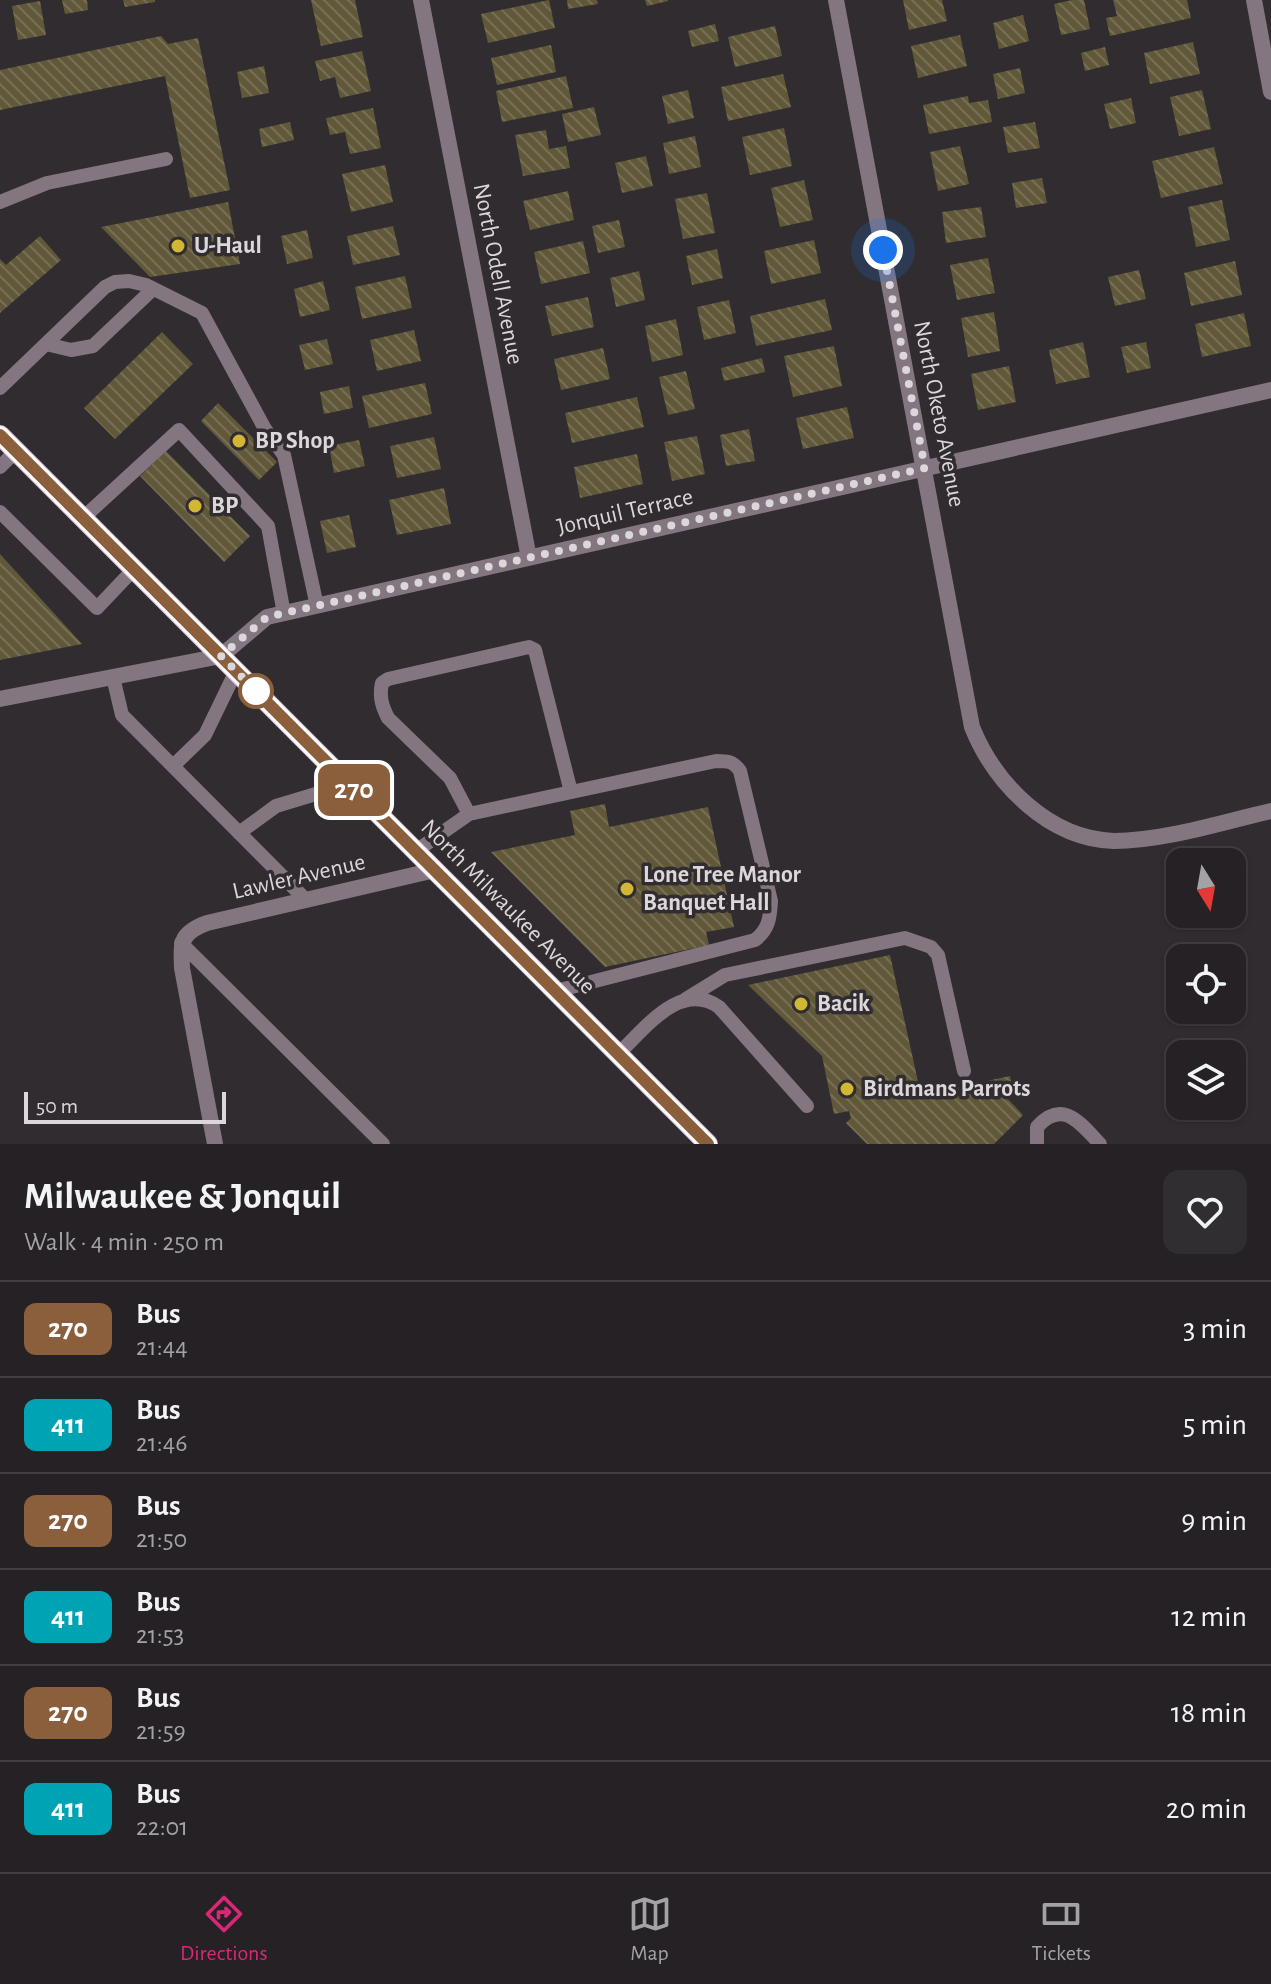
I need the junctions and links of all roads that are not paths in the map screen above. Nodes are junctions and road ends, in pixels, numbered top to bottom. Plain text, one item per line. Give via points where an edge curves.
1 (421, 0) edge
2 (836, 0) edge
3 (1254, 0) edge
4 (1271, 92) edge
5 (166, 159) dead end
6 (0, 202) edge
7 (153, 289) junction
8 (46, 344) junction
9 (0, 388) edge
10 (1271, 390) edge
11 (0, 435) edge
12 (16, 451) junction
13 (0, 467) edge
14 (925, 468) junction
15 (0, 512) edge
16 (83, 518) junction
17 (529, 558) junction
18 (134, 569) junction
19 (317, 606) junction
20 (284, 614) junction
21 (221, 656) junction
22 (236, 671) junction
23 (113, 677) junction
24 (0, 699) edge
25 (173, 766) junction
26 (349, 784) junction
27 (571, 792) junction
28 (1271, 811) edge
29 (469, 814) junction
30 (239, 833) junction
31 (416, 851) junction
32 (435, 870) junction
33 (306, 900) junction
34 (181, 943) junction
35 (556, 991) junction
36 (686, 999) junction
37 (618, 1054) junction
38 (964, 1071) dead end
39 (807, 1106) dead end
40 (215, 1144) edge
41 (383, 1144) edge
42 (708, 1144) edge
43 (1037, 1144) edge
44 (1100, 1144) edge

1 - 17 street, North Odell Avenue
2 - 14 street, North Oketo Avenue
3 - 4 street
5 - 6 lane via 47,183
7 - 8 lane via 93,346 71,350
7 - 8 lane via 129,281 105,287
7 - 19 lane via 202,313 284,455
8 - 9 lane
10 - 14 street, Jonquil Terrace
11 - 12 main road, North Milwaukee Avenue
12 - 13 lane
12 - 16 main road, North Milwaukee Avenue
14 - 17 street, Jonquil Terrace
14 - 28 street, North Oketo Avenue via 972,727 982,752 1017,797 1068,829 1112,841 1150,838
15 - 18 lane via 97,608
16 - 18 main road, North Milwaukee Avenue
16 - 20 lane via 179,430 268,526
17 - 19 street, Jonquil Terrace
18 - 21 main road, North Milwaukee Avenue
19 - 20 street, Jonquil Terrace
20 - 21 street, Jonquil Terrace via 267,617
21 - 22 main road, North Milwaukee Avenue
21 - 23 street, Jonquil Terrace
22 - 25 lane via 205,735
22 - 26 main road, North Milwaukee Avenue
23 - 24 street, Jonquil Terrace
23 - 25 lane via 122,715
25 - 30 lane
26 - 30 lane via 276,806
26 - 31 main road, North Milwaukee Avenue
27 - 29 lane
27 - 29 lane via 535,650 529,647 388,679 380,692 388,718 450,778
27 - 35 lane via 716,761 735,764 771,901 770,917 765,932 755,940
29 - 31 lane
30 - 33 lane
31 - 32 main road, North Milwaukee Avenue
32 - 33 street, Lawler Avenue
32 - 35 main road, North Milwaukee Avenue
33 - 34 street, Lawler Avenue via 207,923 190,929
34 - 40 street
34 - 41 lane
35 - 37 main road, North Milwaukee Avenue
36 - 37 lane via 674,1003
36 - 38 lane via 725,975 905,938 938,955
36 - 39 lane via 707,999 719,1007
37 - 42 main road, North Milwaukee Avenue
43 - 44 lane via 1037,1127 1059,1114 1076,1119

